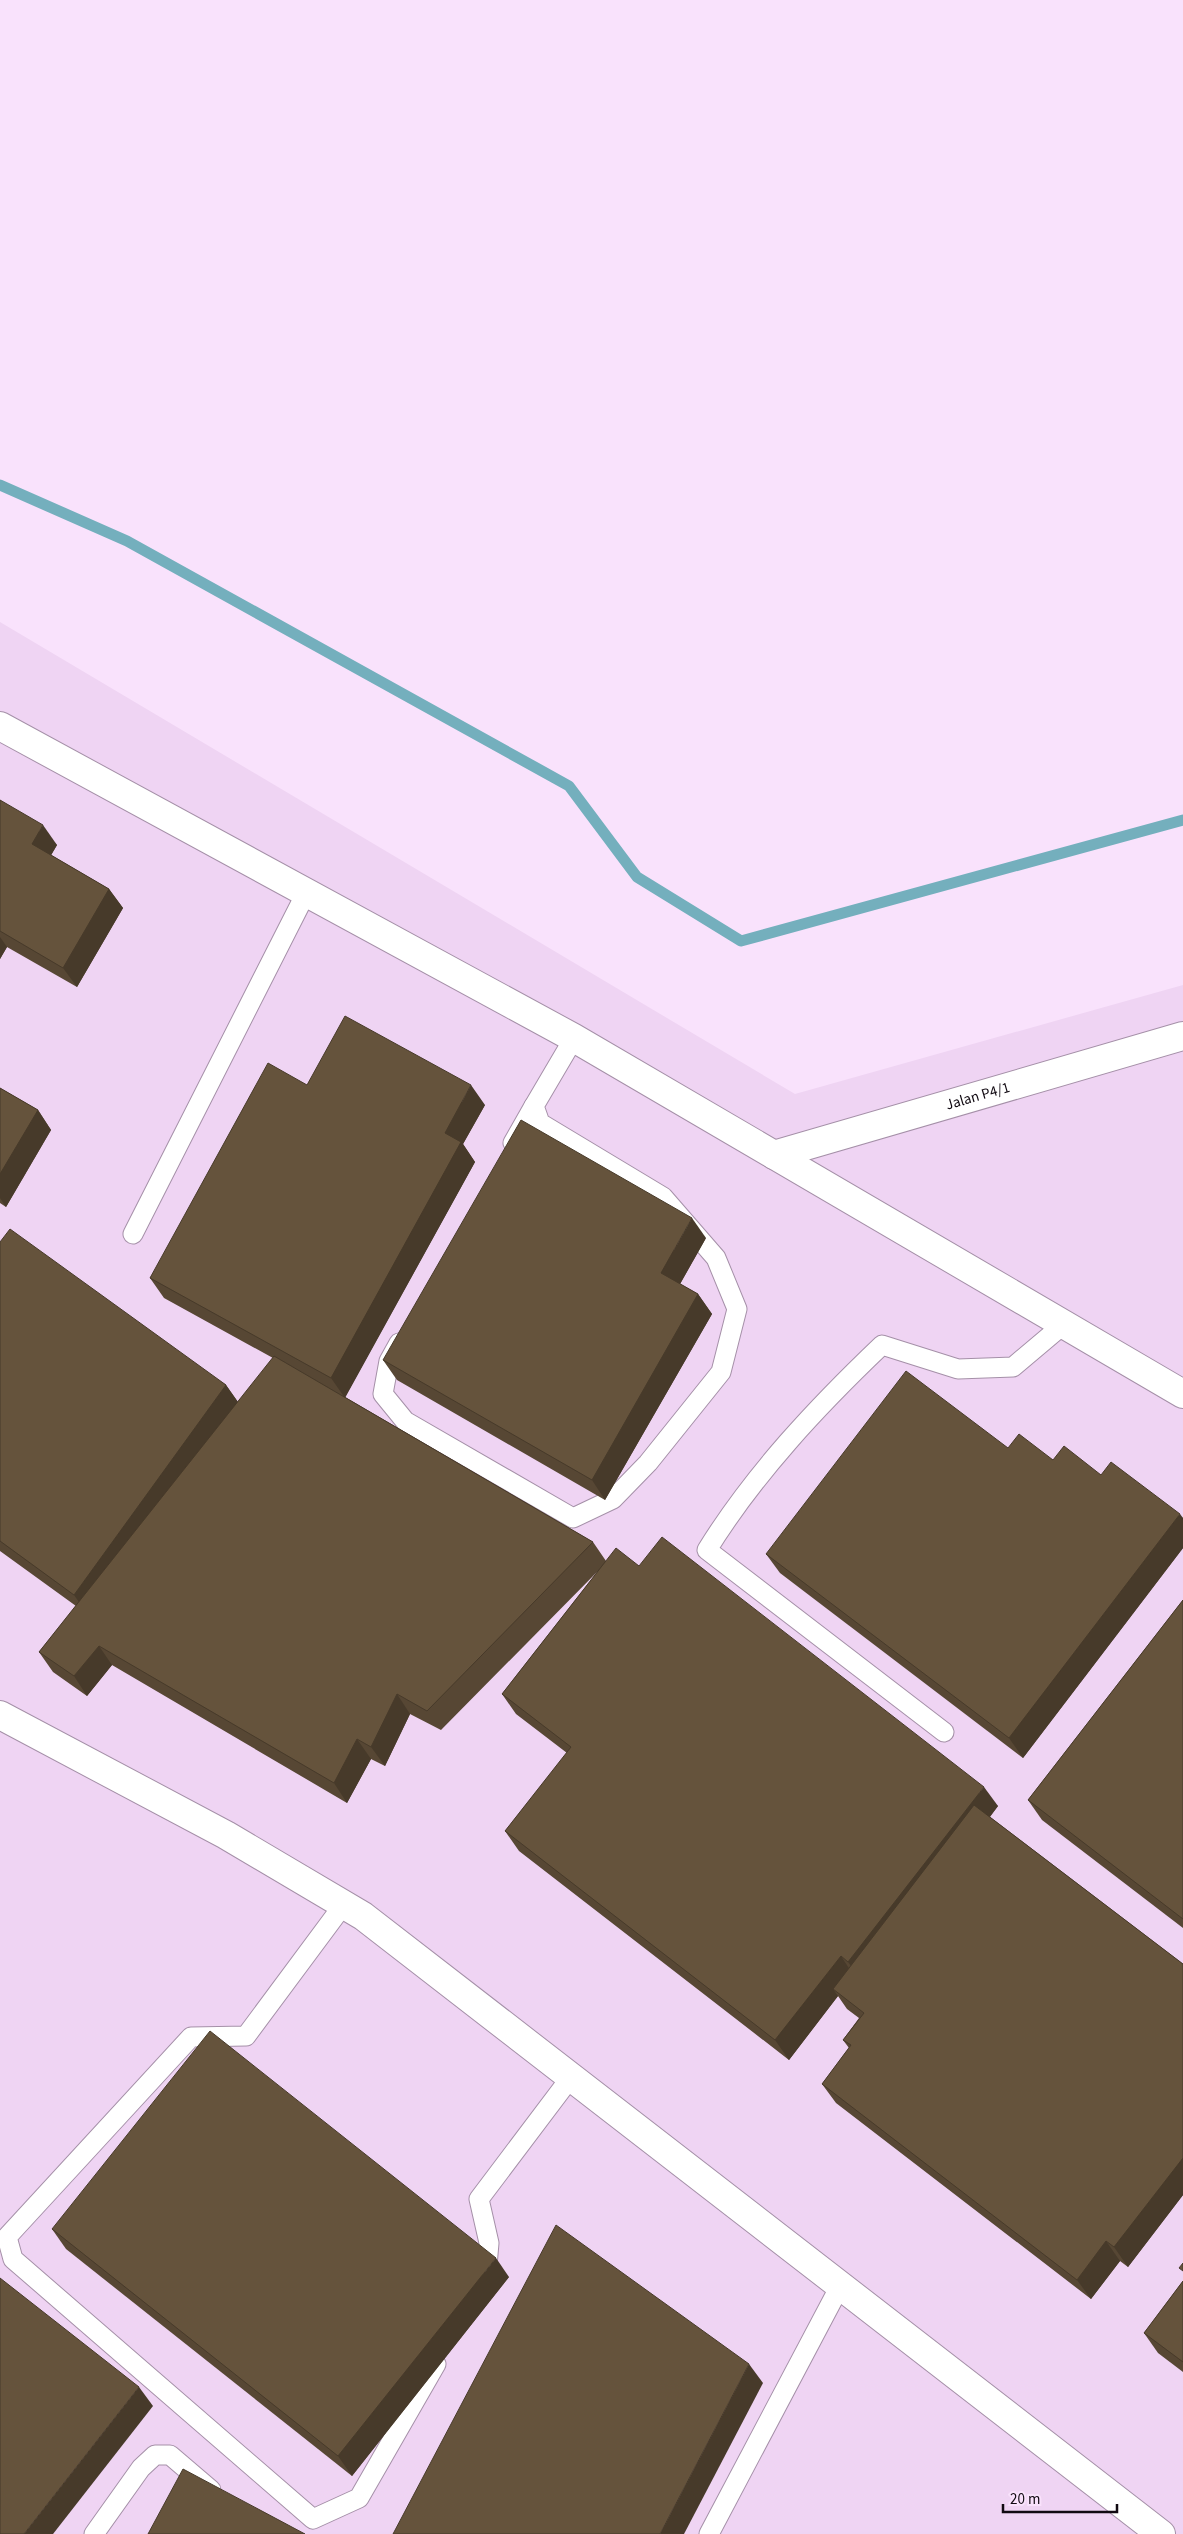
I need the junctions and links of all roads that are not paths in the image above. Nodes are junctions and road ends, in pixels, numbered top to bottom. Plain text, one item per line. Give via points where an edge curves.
1 (0, 726) edge
2 (306, 894) junction
3 (1183, 1036) edge
4 (574, 1038) junction
5 (534, 1106) junction
6 (774, 1155) junction
7 (505, 1157) edge
8 (133, 1234) dead end
9 (1064, 1324) junction
10 (408, 1327) edge
11 (1183, 1394) edge
12 (0, 1714) edge
13 (944, 1732) dead end
14 (344, 1904) junction
15 (571, 2077) junction
16 (840, 2286) junction
17 (476, 2295) edge
18 (446, 2346) edge
19 (222, 2499) edge
20 (94, 2534) edge
21 (709, 2534) edge
22 (1160, 2534) edge

1 - 2 street
2 - 4 street
2 - 8 lane
3 - 6 street, Jalan P4/1
4 - 5 lane
4 - 6 street
5 - 7 lane
5 - 10 lane via 540,1123 663,1197 716,1258 737,1309 721,1372 648,1463 612,1500 573,1518 405,1421 383,1394 389,1361
6 - 9 street
9 - 11 street
9 - 13 lane via 1013,1367 958,1369 882,1345 824,1401 726,1518 706,1550
12 - 14 street via 226,1835
14 - 15 street
14 - 18 lane via 246,2036 191,2037 7,2237 13,2259 313,2518 359,2498
15 - 16 street
15 - 17 lane via 479,2199 489,2243 486,2278
16 - 21 lane
16 - 22 street
19 - 20 lane via 170,2455 155,2454 141,2468

